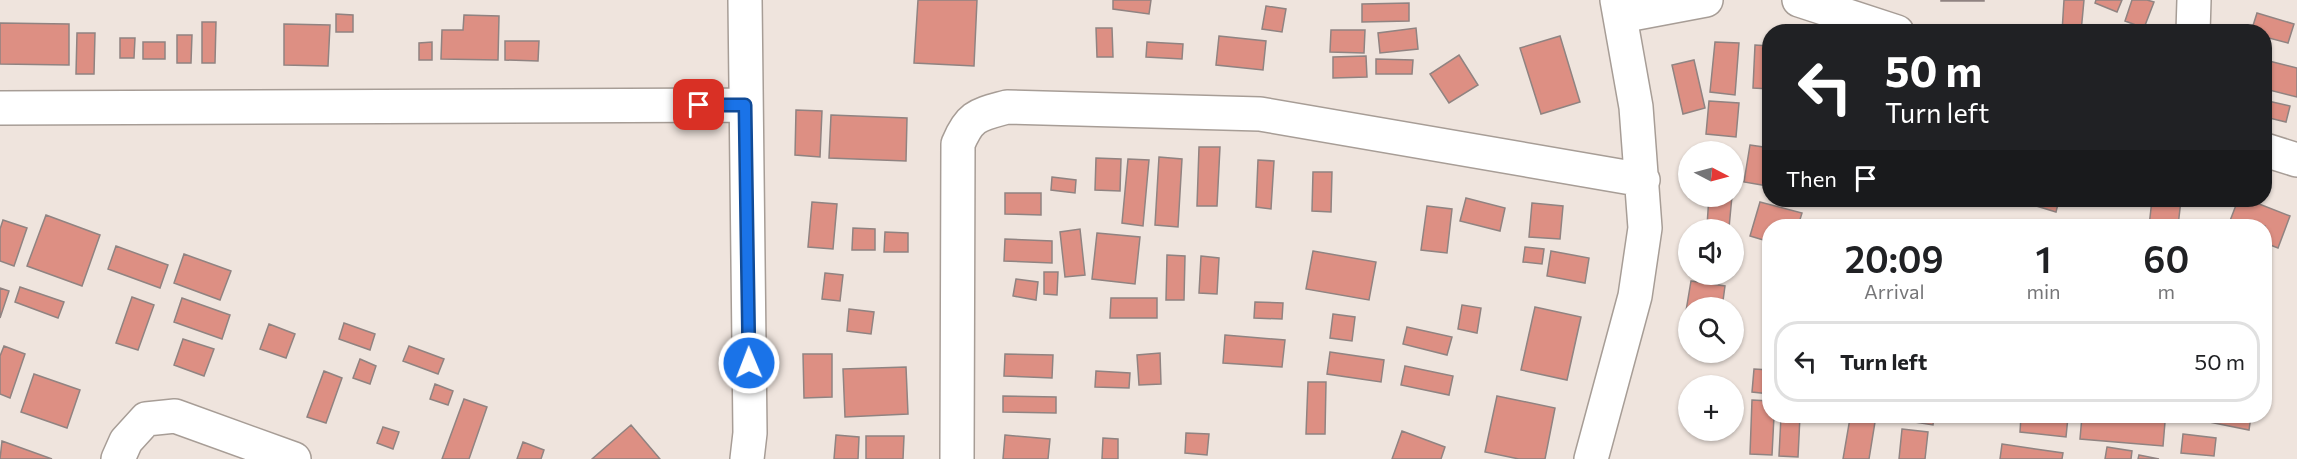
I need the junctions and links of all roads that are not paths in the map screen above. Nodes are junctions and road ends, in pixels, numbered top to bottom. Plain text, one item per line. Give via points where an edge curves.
1 (745, 0) edge
2 (1706, 0) edge
3 (1799, 0) edge
4 (2194, 0) edge
5 (1619, 8) edge
6 (1872, 24) edge
7 (2193, 24) edge
8 (745, 105) junction
9 (0, 108) edge
10 (2272, 152) edge
11 (2297, 160) edge
12 (1643, 180) junction
13 (118, 459) edge
14 (294, 459) edge
15 (747, 459) edge
16 (957, 459) edge
17 (1591, 459) edge

1 - 8 street
2 - 5 street
3 - 6 street
4 - 7 street
5 - 12 street via 1636,107
8 - 9 street
8 - 15 street via 750,433
10 - 11 street
12 - 16 street via 1260,114 1007,107 981,115 966,126 958,144
12 - 17 street via 1645,228 1635,296
13 - 14 street via 126,441 146,419 175,416

